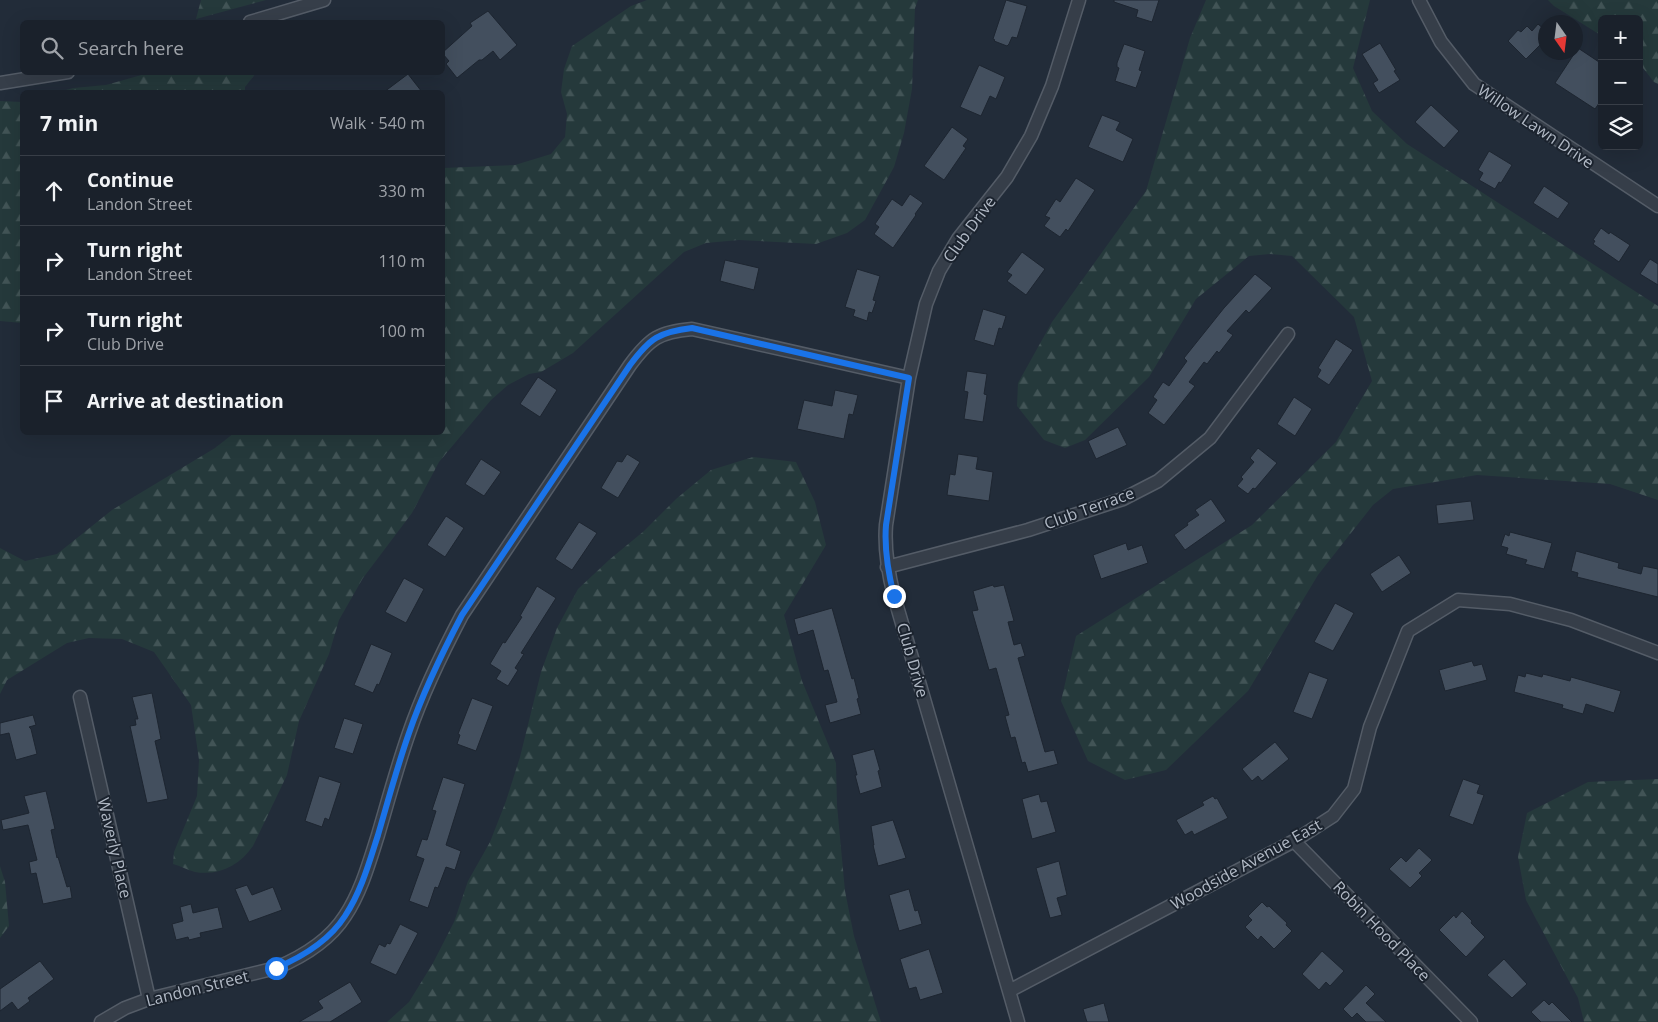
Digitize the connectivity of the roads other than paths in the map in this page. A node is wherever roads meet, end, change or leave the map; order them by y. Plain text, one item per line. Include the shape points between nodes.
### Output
1 (324, 0) edge
2 (1079, 0) edge
3 (1419, 0) edge
4 (257, 20) edge
5 (49, 75) edge
6 (0, 83) edge
7 (1658, 206) edge
8 (1288, 334) dead end
9 (909, 378) junction
10 (887, 567) junction
11 (1658, 653) edge
12 (80, 697) dead end
13 (1294, 841) junction
14 (1009, 990) junction
15 (149, 999) junction
16 (101, 1022) edge
17 (1018, 1022) edge
18 (1471, 1022) edge

1 - 4 street
2 - 9 street, Club Drive via 1052,86 1031,136 1007,176 958,239 939,271 926,304
3 - 7 street, Willow Lawn Drive via 1441,42 1474,84
5 - 6 street
8 - 10 street, Club Terrace via 1210,438 1158,481 1124,499 1028,530
9 - 10 street, Club Drive via 886,525
9 - 15 street, Landon Street via 692,328 662,334 648,343 468,607 442,653 409,733 367,870 344,917 314,948 276,968
10 - 14 street, Club Drive
11 - 13 street, Woodside Avenue East via 1571,620 1510,604 1458,600 1408,630 1370,727 1354,789 1333,816
12 - 15 street, Waverly Place
13 - 14 street, Woodside Avenue East
13 - 18 street, Robin Hood Place
14 - 17 street, Club Drive
15 - 16 street, Landon Street

